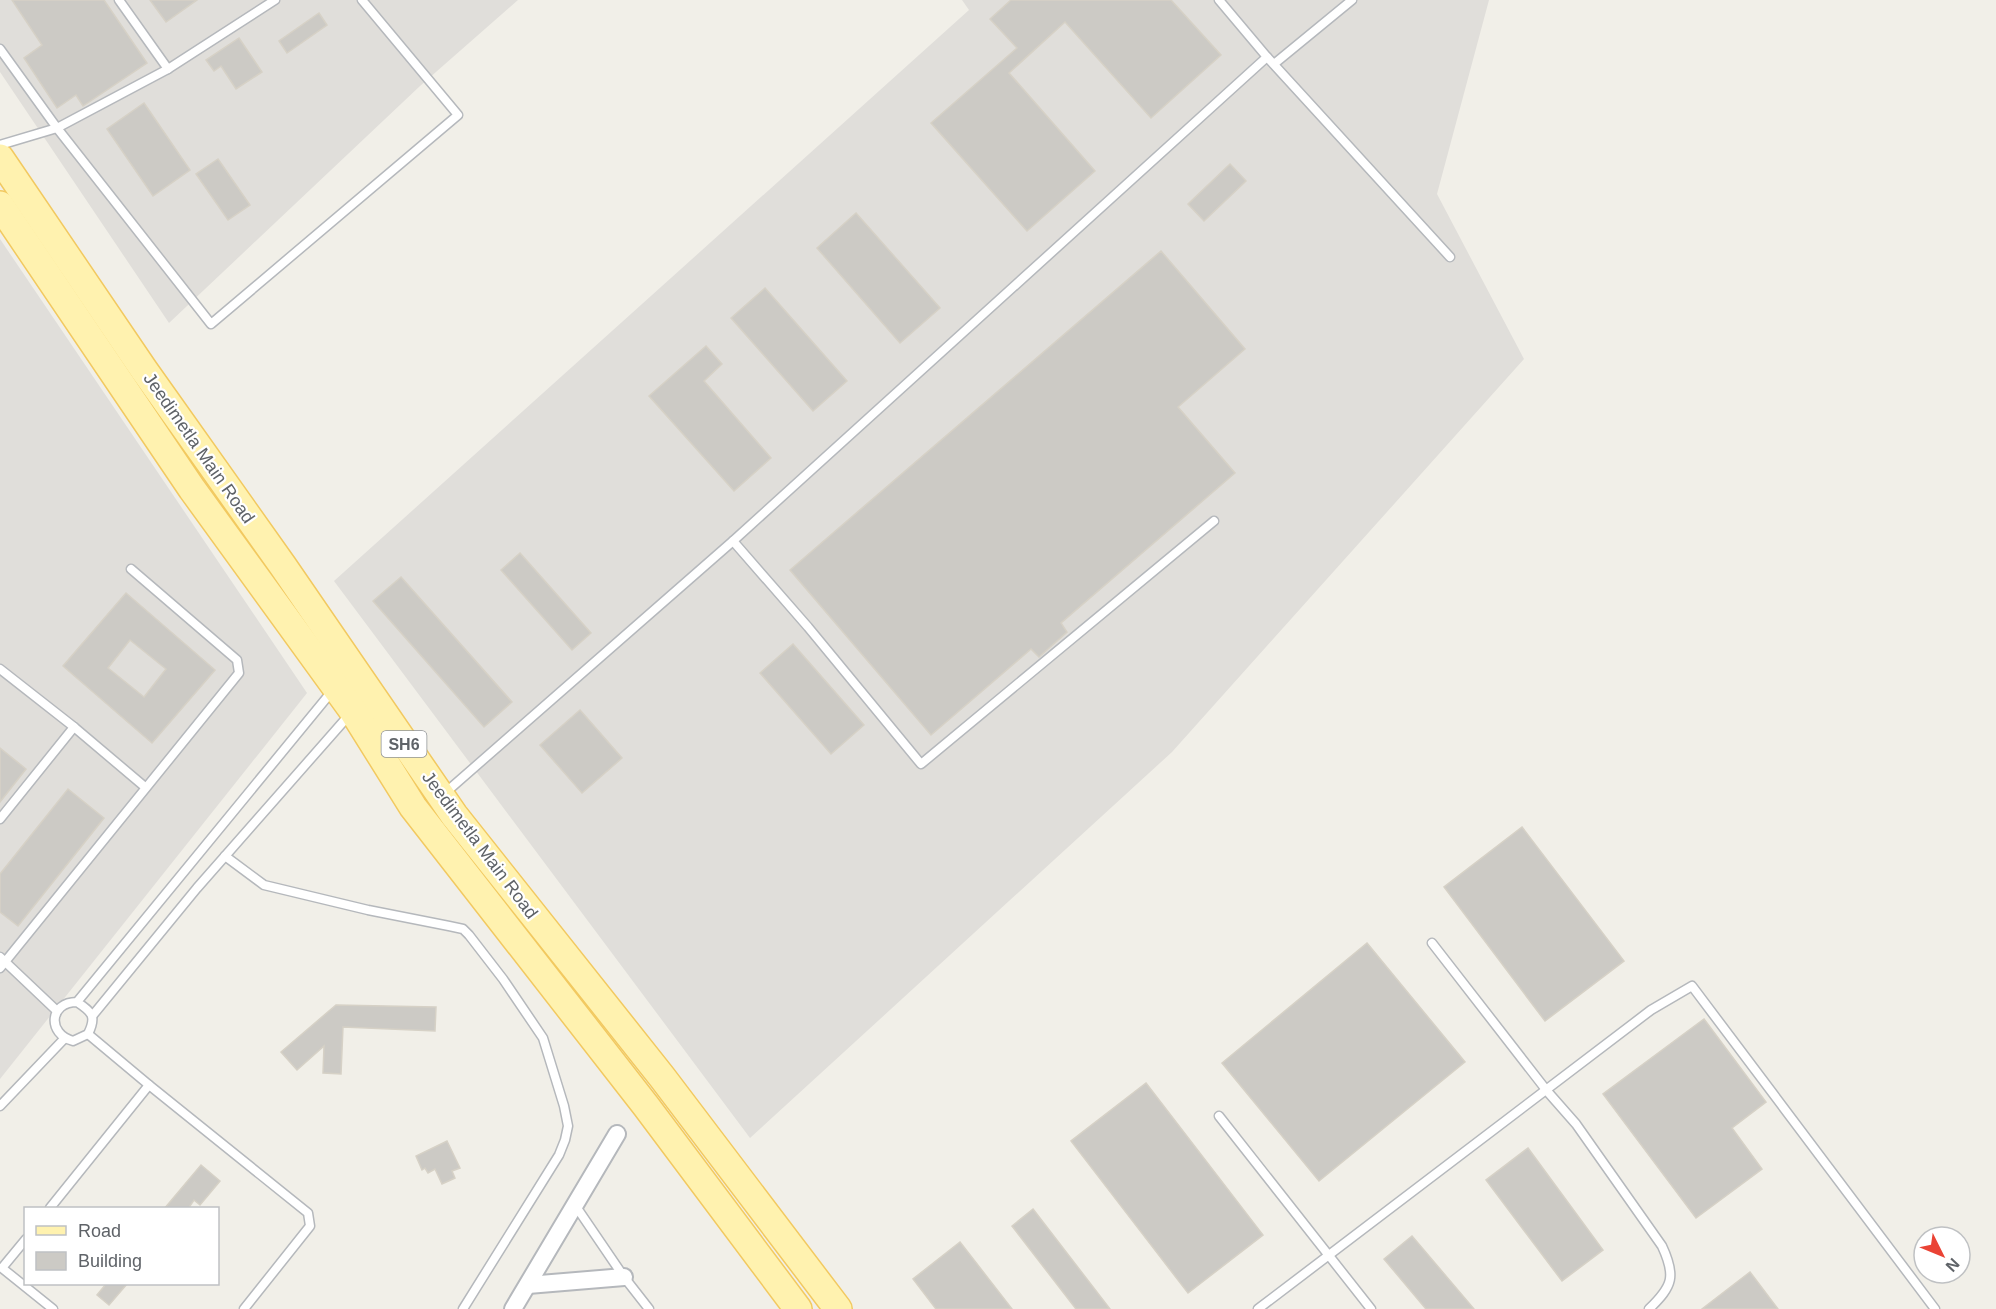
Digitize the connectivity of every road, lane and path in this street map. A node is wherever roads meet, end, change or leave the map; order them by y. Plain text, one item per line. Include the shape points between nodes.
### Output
1 (119, 0) edge
2 (275, 0) edge
3 (362, 0) edge
4 (1219, 0) edge
5 (1352, 0) edge
6 (0, 49) edge
7 (1267, 57) junction
8 (1275, 64) junction
9 (168, 69) junction
10 (57, 128) junction
11 (0, 145) edge
12 (0, 158) edge
13 (0, 205) edge
14 (1450, 257) dead end
15 (133, 354) junction
16 (111, 370) junction
17 (1214, 521) dead end
18 (733, 541) junction
19 (131, 569) dead end
20 (0, 669) edge
21 (336, 686) junction
22 (353, 711) junction
23 (74, 727) junction
24 (145, 787) junction
25 (441, 796) junction
26 (0, 819) edge
27 (225, 856) junction
28 (1432, 943) dead end
29 (2, 962) edge
30 (77, 1002) junction
31 (57, 1011) junction
32 (93, 1015) junction
33 (88, 1034) junction
34 (64, 1039) junction
35 (149, 1085) junction
36 (1547, 1091) junction
37 (0, 1106) edge
38 (1219, 1116) dead end
39 (617, 1134) dead end
40 (575, 1205) junction
41 (52, 1207) edge
42 (24, 1241) edge
43 (1328, 1256) junction
44 (1, 1269) edge
45 (624, 1277) junction
46 (528, 1285) junction
47 (53, 1309) edge
48 (244, 1309) edge
49 (463, 1309) edge
50 (513, 1309) edge
51 (649, 1309) edge
52 (798, 1309) edge
53 (838, 1309) edge
54 (1258, 1309) edge
55 (1371, 1309) edge
56 (1649, 1309) edge
57 (1935, 1309) edge

1 - 9 lane
2 - 9 lane
3 - 10 lane via 458,115 211,324
4 - 7 lane
5 - 8 lane
6 - 10 lane
7 - 8 lane
7 - 18 lane
8 - 14 lane
9 - 10 lane
10 - 11 lane
12 - 15 main road, Jeedimetla Main Road / SH6
13 - 16 main road, Jeedimetla Main Road / SH6
15 - 16 main road
15 - 25 main road, Jeedimetla Main Road / SH6
16 - 21 main road, Jeedimetla Main Road / SH6 via 192,489
17 - 18 lane via 921,764
18 - 25 lane
19 - 24 lane via 237,660 239,673
20 - 23 lane
21 - 22 main road, Jeedimetla Main Road / SH6
21 - 30 lane
22 - 27 lane
22 - 52 main road, Jeedimetla Main Road / SH6 via 413,807
23 - 24 lane
23 - 26 lane
24 - 29 lane
25 - 53 main road, Jeedimetla Main Road / SH6
27 - 32 lane
27 - 49 lane via 264,885 463,929 543,1038 564,1106 568,1126 565,1140
28 - 36 lane
29 - 31 lane
30 - 31 lane
30 - 32 lane
31 - 34 lane via 57,1031
32 - 33 lane
33 - 34 lane via 73,1041
33 - 35 lane
34 - 37 lane
35 - 41 lane
35 - 48 lane via 308,1213 310,1226
36 - 43 lane
36 - 56 lane via 1576,1124 1670,1263 1671,1278 1666,1292
36 - 57 lane via 1651,1010 1692,986
38 - 43 lane
39 - 40 street
40 - 45 lane
40 - 46 street
42 - 44 lane
43 - 54 lane
43 - 55 lane
44 - 47 lane
45 - 46 street
45 - 51 lane
46 - 50 street

